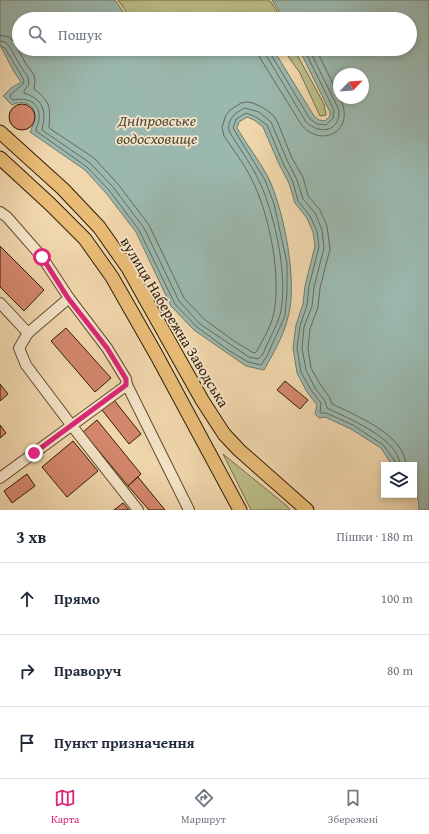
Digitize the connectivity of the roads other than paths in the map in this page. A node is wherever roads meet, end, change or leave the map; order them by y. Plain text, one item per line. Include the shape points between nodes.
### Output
1 (0, 132) edge
2 (0, 158) edge
3 (0, 212) edge
4 (68, 298) junction
5 (0, 303) edge
6 (28, 333) junction
7 (126, 385) junction
8 (72, 426) junction
9 (0, 478) edge
10 (138, 510) edge
11 (189, 510) edge
12 (240, 510) edge
13 (307, 510) edge

1 - 13 main road, вулиця Набережна Заводська via 63,189 99,227 128,268 202,400 224,434
2 - 12 main road, вулиця Набережна Заводська via 85,239 112,277
3 - 4 lane via 7,216 42,257
4 - 6 lane
4 - 7 lane via 107,348 126,379
5 - 6 lane
6 - 8 lane via 19,348 26,365
7 - 8 lane
7 - 11 lane
8 - 9 lane
8 - 10 lane

